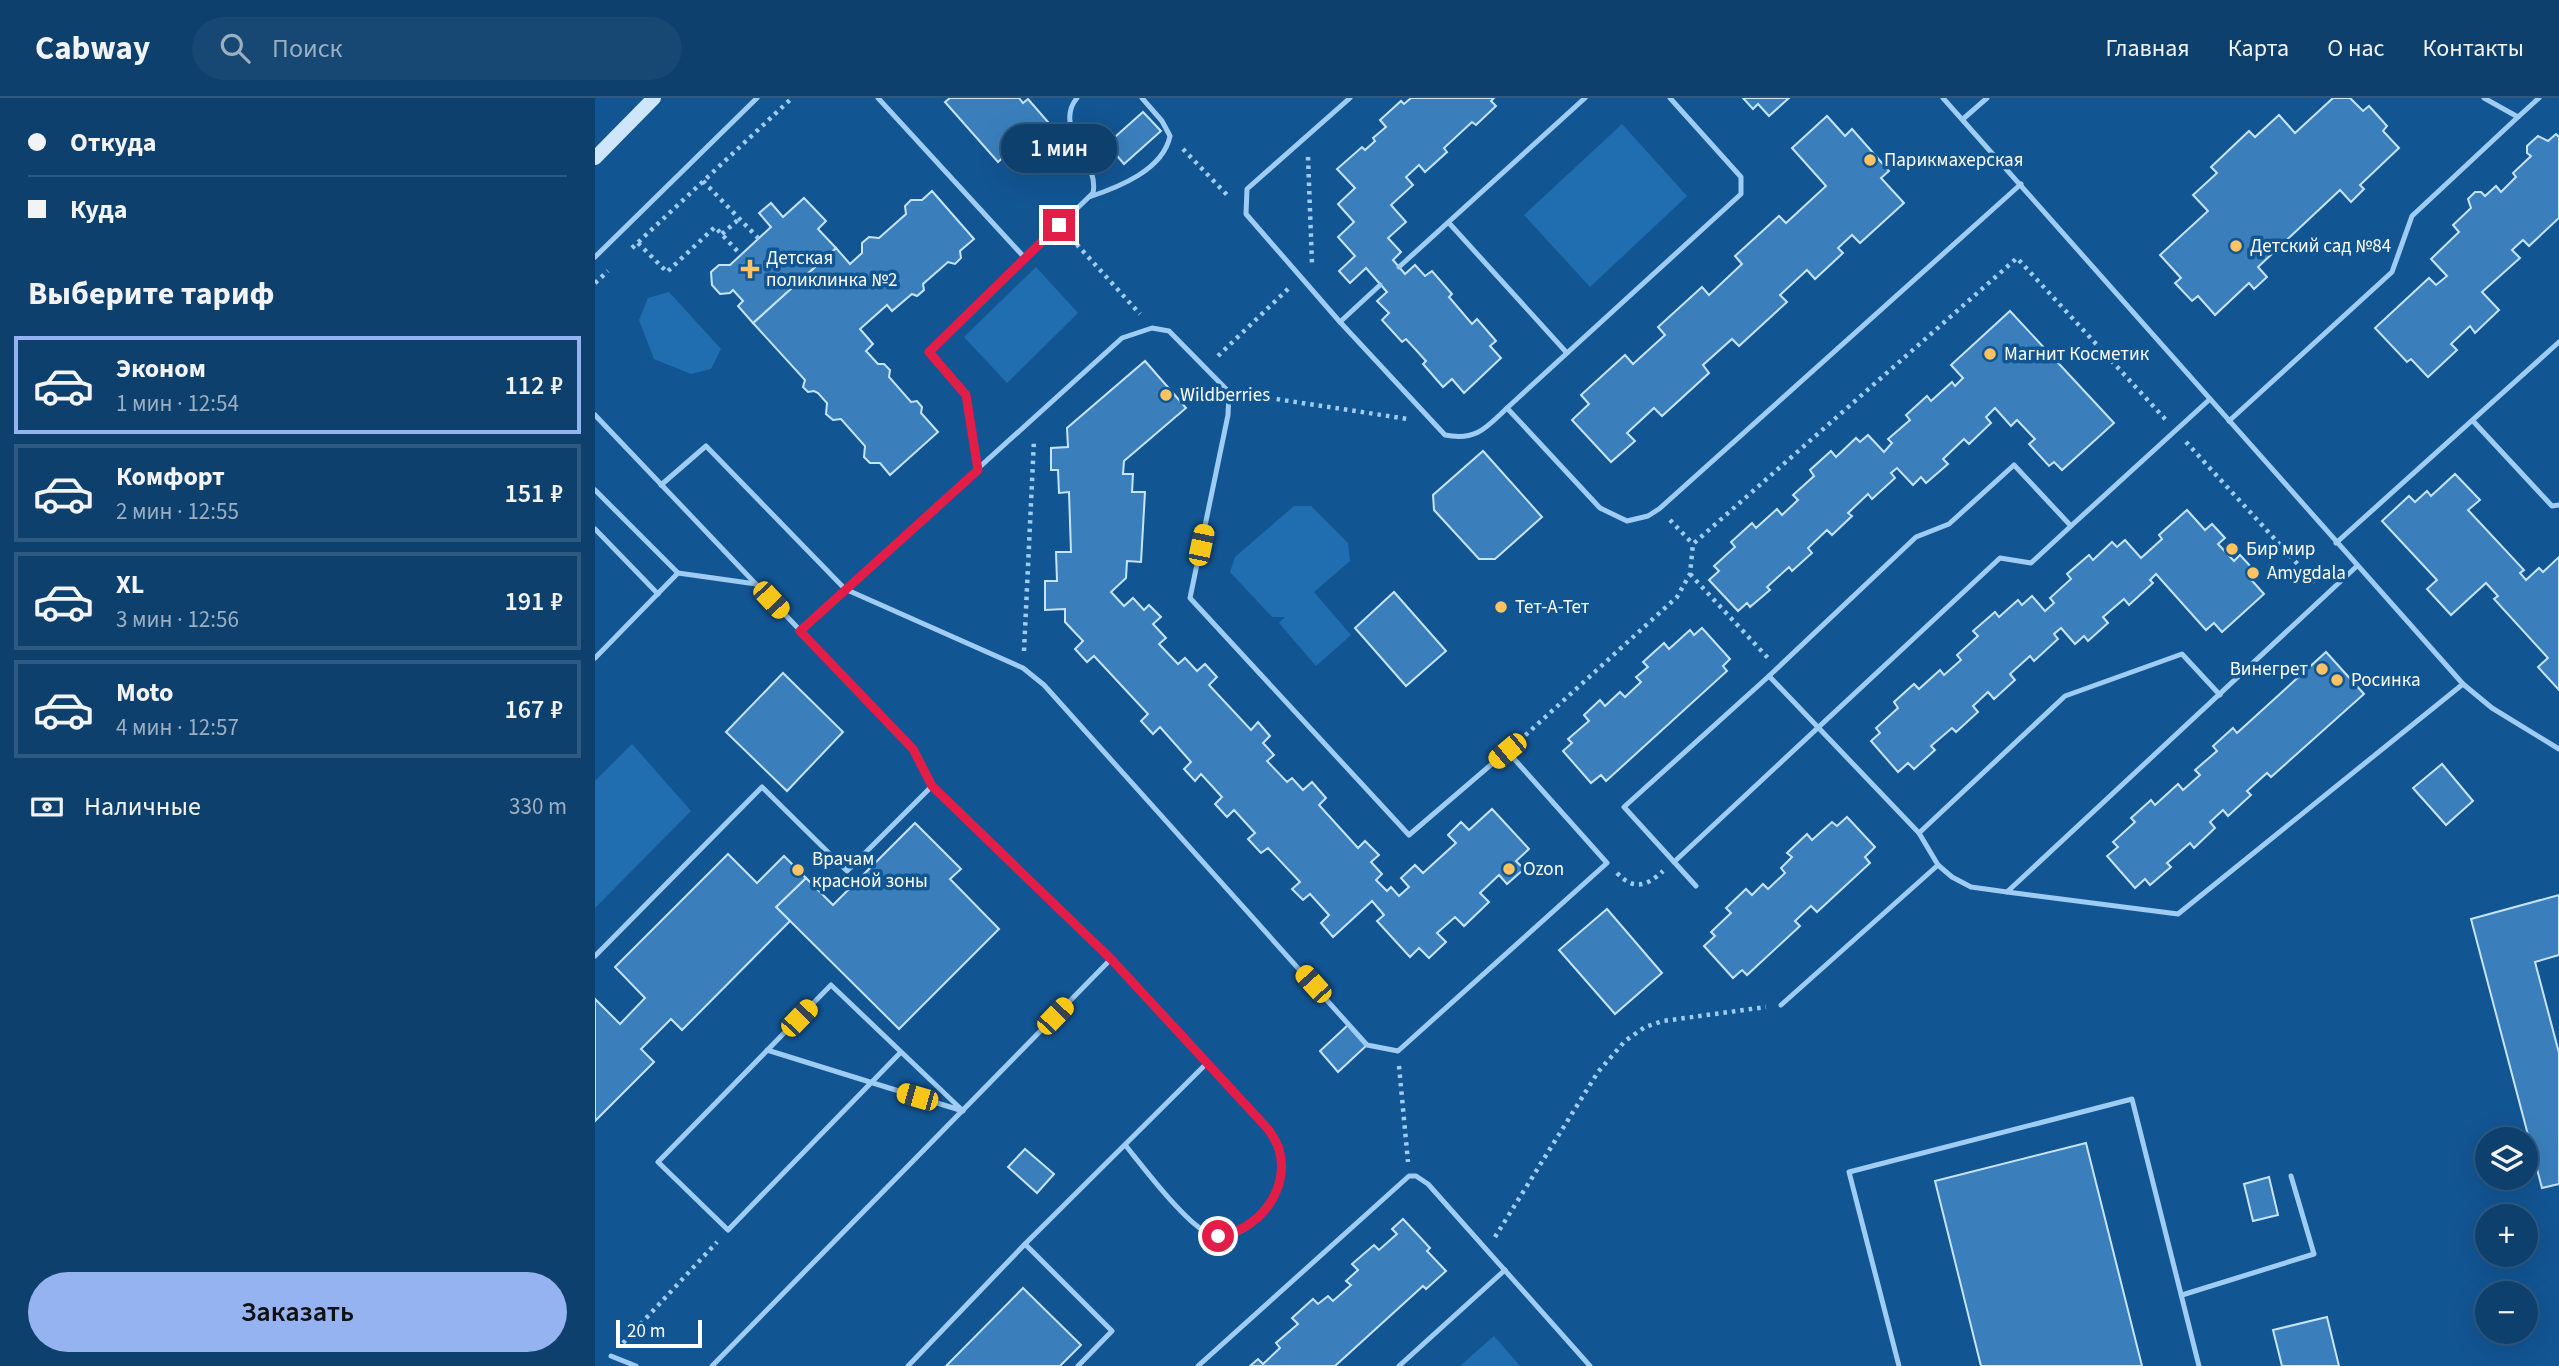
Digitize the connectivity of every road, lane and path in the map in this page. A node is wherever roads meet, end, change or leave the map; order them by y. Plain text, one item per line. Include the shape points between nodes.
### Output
1 (654, 98) edge
2 (757, 98) edge
3 (792, 98) edge
4 (879, 98) edge
5 (1076, 98) edge
6 (1142, 98) edge
7 (1350, 98) edge
8 (1585, 98) edge
9 (1669, 98) edge
10 (1943, 98) edge
11 (1987, 98) edge
12 (2484, 98) edge
13 (2539, 98) edge
14 (2518, 117) junction
15 (1963, 119) junction
16 (1170, 136) junction
17 (1307, 136) junction
18 (595, 158) edge
19 (703, 181) junction
20 (2021, 184) junction
21 (1089, 197) junction
22 (1246, 214) junction
23 (739, 219) junction
24 (1449, 223) junction
25 (1059, 225) junction
26 (722, 234) junction
27 (759, 239) dead end
28 (638, 243) junction
29 (629, 251) dead end
30 (741, 255) dead end
31 (595, 257) edge
32 (1024, 257) junction
33 (2017, 258) dead end
34 (612, 267) dead end
35 (1399, 267) dead end
36 (1300, 277) junction
37 (595, 284) edge
38 (1380, 285) dead end
39 (1313, 291) junction
40 (1340, 322) junction
41 (1152, 328) junction
42 (2559, 342) edge
43 (1567, 353) junction
44 (1206, 368) junction
45 (1229, 392) junction
46 (2210, 399) junction
47 (1507, 408) junction
48 (595, 415) edge
49 (1035, 418) junction
50 (2229, 421) junction
51 (2473, 421) junction
52 (1434, 423) junction
53 (978, 470) junction
54 (661, 485) junction
55 (595, 490) edge
56 (2559, 505) edge
57 (1659, 509) junction
58 (2071, 526) junction
59 (595, 529) edge
60 (2336, 543) junction
61 (1693, 544) junction
62 (2357, 566) junction
63 (678, 573) junction
64 (1690, 574) junction
65 (756, 584) junction
66 (845, 589) junction
67 (658, 594) junction
68 (800, 631) junction
69 (595, 658) edge
70 (1023, 668) junction
71 (1778, 669) junction
72 (1769, 677) junction
73 (2463, 684) junction
74 (2220, 695) junction
75 (1817, 727) junction
76 (2559, 749) edge
77 (1507, 751) junction
78 (932, 786) junction
79 (1919, 833) junction
80 (1674, 862) junction
81 (1607, 863) junction
82 (1938, 864) junction
83 (1696, 886) dead end
84 (2007, 892) junction
85 (595, 956) edge
86 (1111, 959) junction
87 (1781, 1005) joint
88 (767, 1051) junction
89 (1398, 1051) junction
90 (900, 1053) junction
91 (1207, 1063) junction
92 (870, 1083) junction
93 (963, 1111) junction
94 (1126, 1146) junction
95 (2291, 1176) dead end
96 (1409, 1177) junction
97 (728, 1230) junction
98 (1025, 1244) junction
99 (1487, 1249) junction
100 (1505, 1270) junction
101 (2182, 1294) junction
102 (611, 1356) joint
103 (636, 1366) edge
104 (712, 1366) edge
105 (908, 1366) edge
106 (1078, 1366) edge
107 (1199, 1366) edge
108 (1399, 1366) edge
109 (1590, 1366) edge
110 (1899, 1366) edge
111 (2199, 1366) edge

1 - 18 main road
2 - 31 lane
3 - 19 path
4 - 32 lane
5 - 21 lane via 1070,105 1069,123 1094,177
6 - 16 lane
7 - 17 lane
8 - 24 lane
9 - 43 lane via 1741,177 1741,194
10 - 15 lane
11 - 15 lane
12 - 14 lane
13 - 14 lane
14 - 50 lane via 2411,216 2392,272
15 - 20 lane
16 - 21 lane via 1167,150 1155,163 1122,184
16 - 22 path
17 - 22 lane via 1248,189
17 - 39 path
19 - 23 path
19 - 28 path
20 - 46 lane
20 - 57 lane
21 - 25 lane
22 - 36 lane
23 - 26 path
23 - 27 path
24 - 35 lane
24 - 43 lane
25 - 32 lane
25 - 41 path
26 - 28 path via 715,227 667,272
26 - 30 path
28 - 29 path
32 - 53 lane via 929,352 966,395
33 - 61 path
34 - 37 path
36 - 39 lane
36 - 44 path
38 - 40 lane
39 - 40 lane
40 - 52 lane
41 - 44 lane via 1169,331
41 - 49 lane via 1122,338
42 - 51 lane
43 - 47 lane
44 - 45 lane
45 - 52 path
45 - 77 lane via 1190,598 1409,835
46 - 50 lane
46 - 58 lane
47 - 52 lane via 1480,433 1457,438 1445,435
47 - 57 lane via 1600,508 1626,521
48 - 54 lane
49 - 53 lane
49 - 70 path
50 - 60 lane
51 - 56 lane via 2552,506
51 - 60 lane
53 - 66 lane
54 - 65 lane
54 - 66 lane via 706,446
55 - 63 lane
57 - 61 path
58 - 71 lane via 2014,465 1949,524 1916,537
58 - 75 lane via 2031,563 2000,558
59 - 67 lane
60 - 62 lane
61 - 64 path
62 - 73 lane
62 - 74 lane
63 - 65 lane
63 - 67 lane
64 - 71 path
64 - 77 path via 1659,616
65 - 68 lane
66 - 68 lane
66 - 70 lane
67 - 69 lane
68 - 78 lane via 913,749
70 - 89 lane via 1054,695 1367,1045
71 - 72 lane
72 - 75 lane
72 - 80 lane via 1625,807
73 - 76 lane via 2492,708
73 - 84 lane via 2178,914
74 - 79 lane via 2182,654 2065,696
74 - 84 lane
75 - 79 lane
75 - 80 lane
77 - 81 lane
78 - 85 lane via 847,870 762,786
78 - 86 lane
79 - 82 lane
80 - 81 path via 1642,886 1623,880
80 - 83 lane
81 - 89 lane
82 - 84 lane via 1971,887
82 - 87 lane
86 - 91 lane
86 - 93 lane
87 - 99 path via 1663,1021 1625,1041 1598,1072
88 - 90 lane via 831,985
88 - 92 lane
88 - 97 lane via 659,1162
89 - 96 path
90 - 92 lane
90 - 93 lane
91 - 94 lane
91 - 94 lane via 1268,1129 1279,1148 1279,1182 1265,1211 1233,1234 1218,1236 1205,1231
92 - 93 lane
92 - 97 lane
93 - 104 lane
94 - 98 lane
95 - 101 lane via 2314,1254
96 - 99 lane via 1428,1184
96 - 107 lane
97 - 102 path
98 - 105 lane
98 - 106 lane via 1112,1331
99 - 100 lane
100 - 108 lane
100 - 109 lane
101 - 110 lane via 2132,1099 1849,1172
101 - 111 lane
102 - 103 lane

